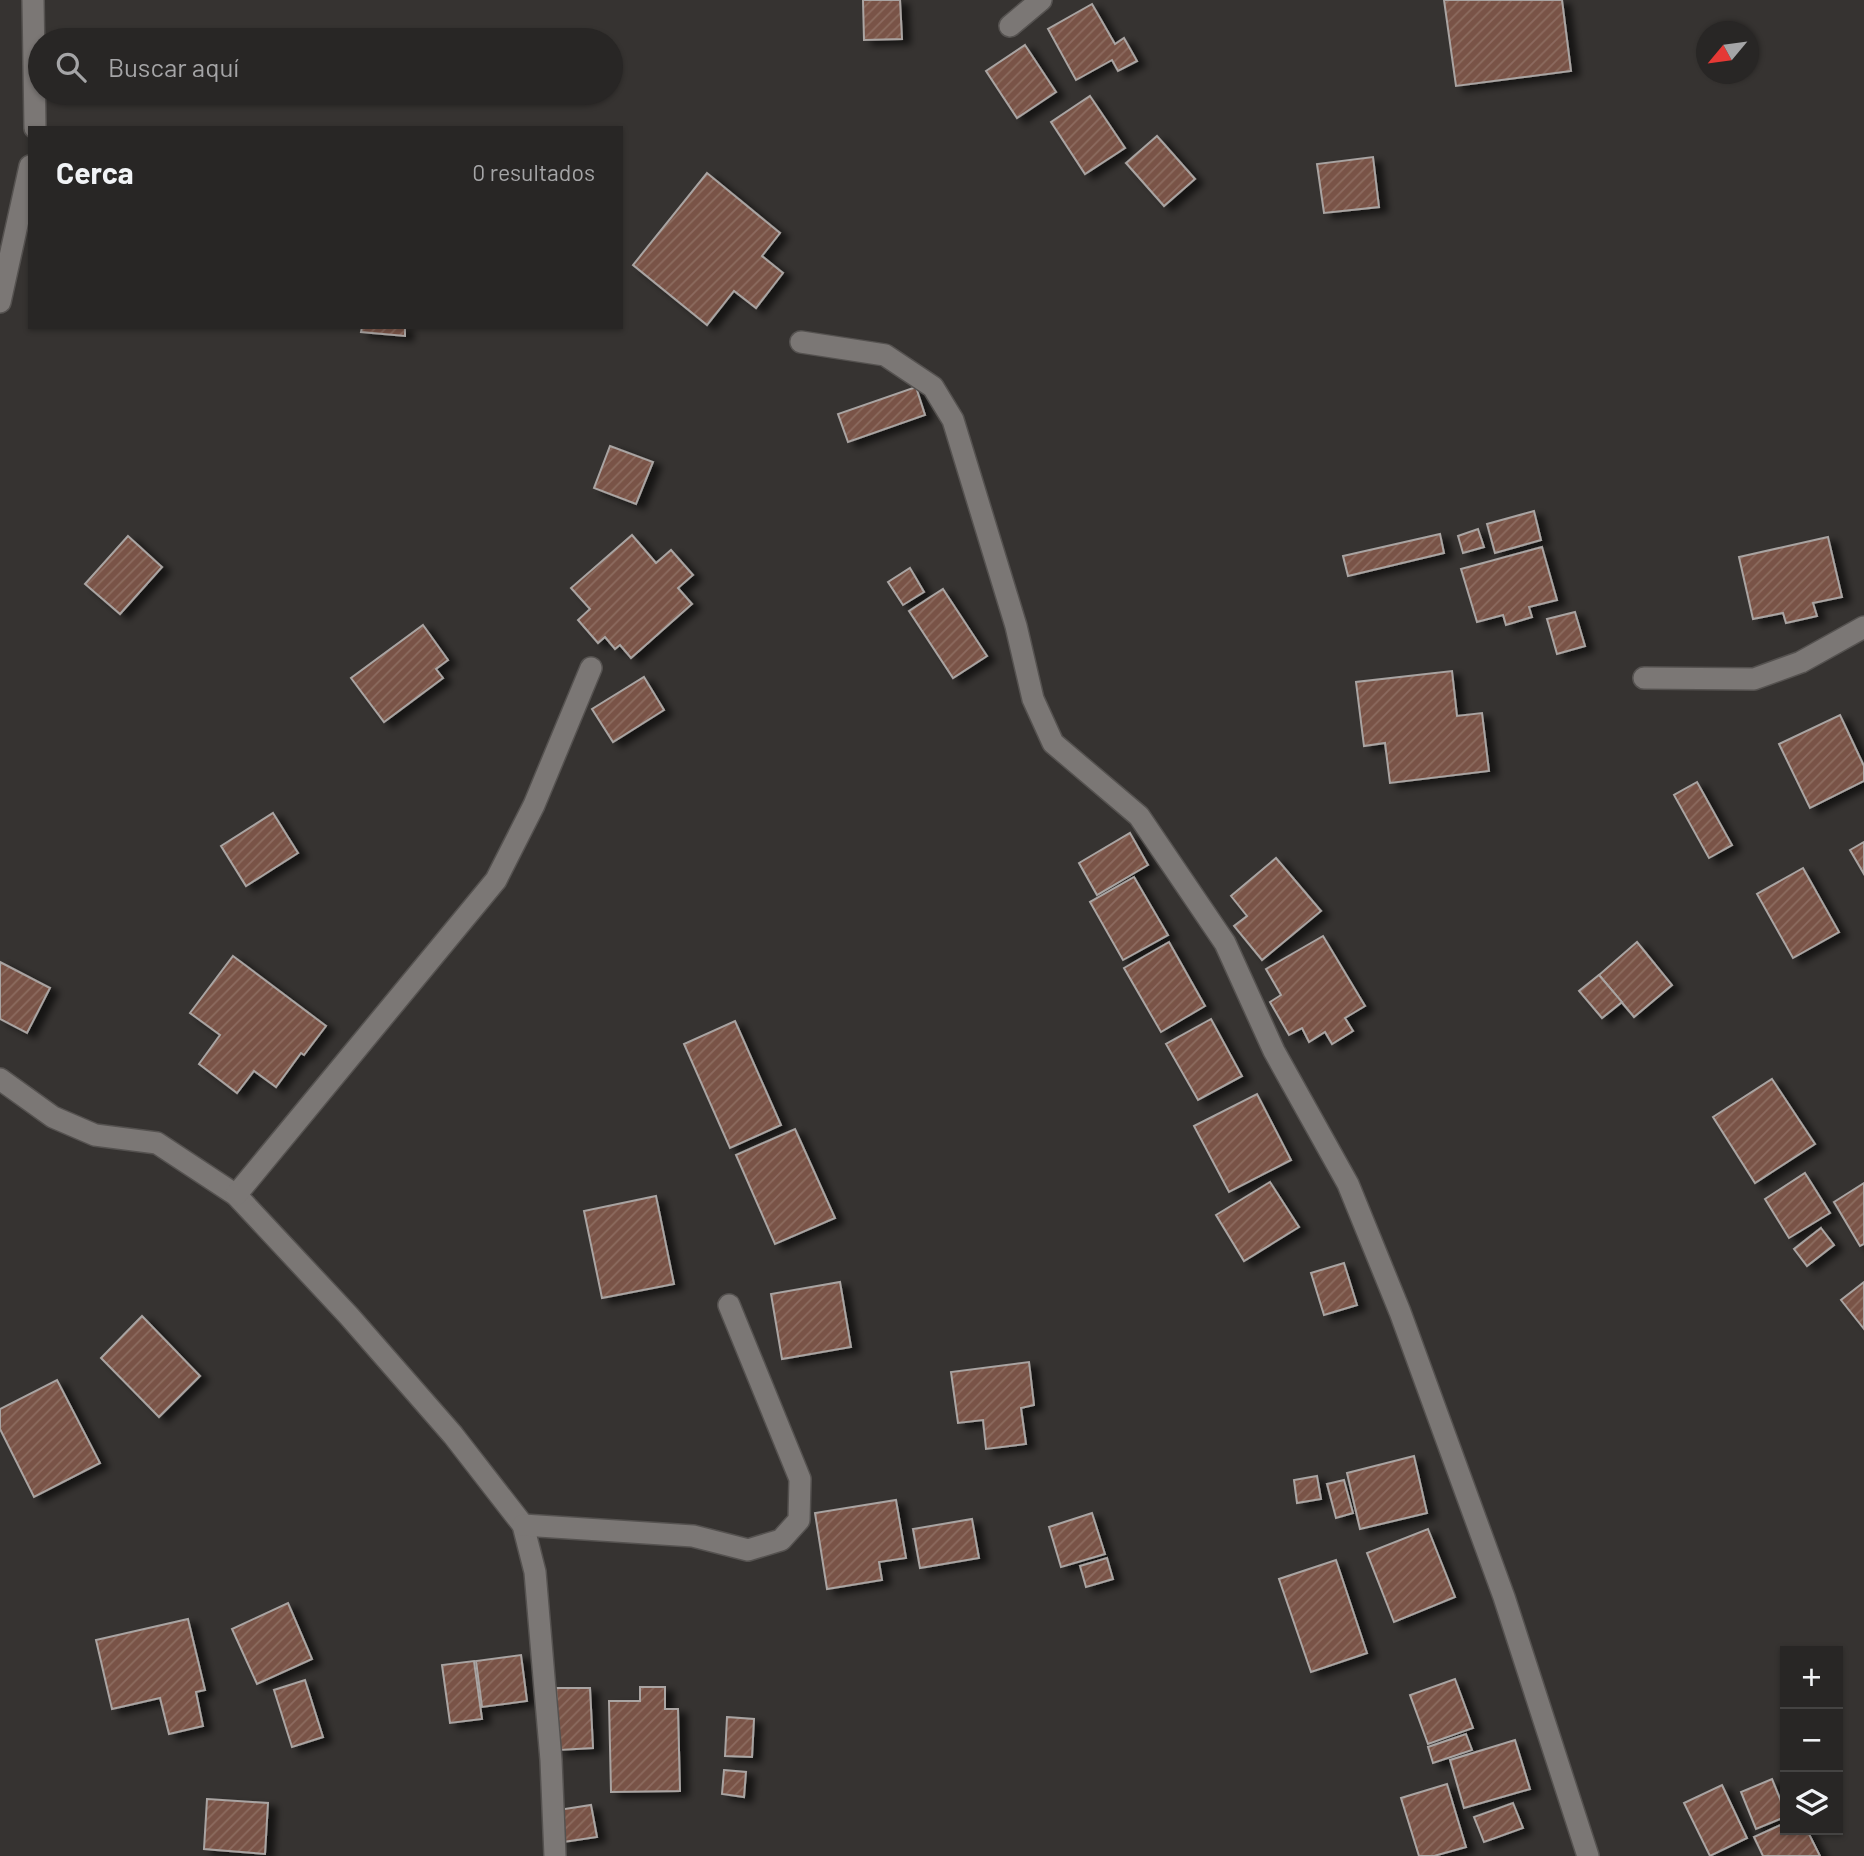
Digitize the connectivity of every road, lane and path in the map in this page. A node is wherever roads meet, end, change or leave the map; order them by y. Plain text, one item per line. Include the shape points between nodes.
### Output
1 (33, 0) edge
2 (1041, 0) edge
3 (1010, 26) dead end
4 (33, 28) edge
5 (35, 105) edge
6 (35, 126) edge
7 (28, 175) edge
8 (0, 302) edge
9 (801, 342) dead end
10 (1864, 627) edge
11 (591, 668) dead end
12 (1644, 678) dead end
13 (0, 1079) edge
14 (236, 1195) junction
15 (729, 1304) dead end
16 (523, 1524) junction
17 (555, 1856) edge
18 (1588, 1856) edge

1 - 4 street
2 - 3 street
5 - 6 street
7 - 8 street
9 - 18 street via 885,355 933,387 953,420 1016,626 1033,699 1053,743 1139,816 1226,943 1275,1051 1348,1184 1400,1312 1504,1597
10 - 12 street via 1801,662 1754,679
11 - 14 street via 534,804 496,880
13 - 14 street via 52,1117 95,1135 158,1143
14 - 16 street via 436,1415
15 - 16 street via 800,1479 799,1520 781,1540 748,1550 693,1536
16 - 17 street via 536,1585

